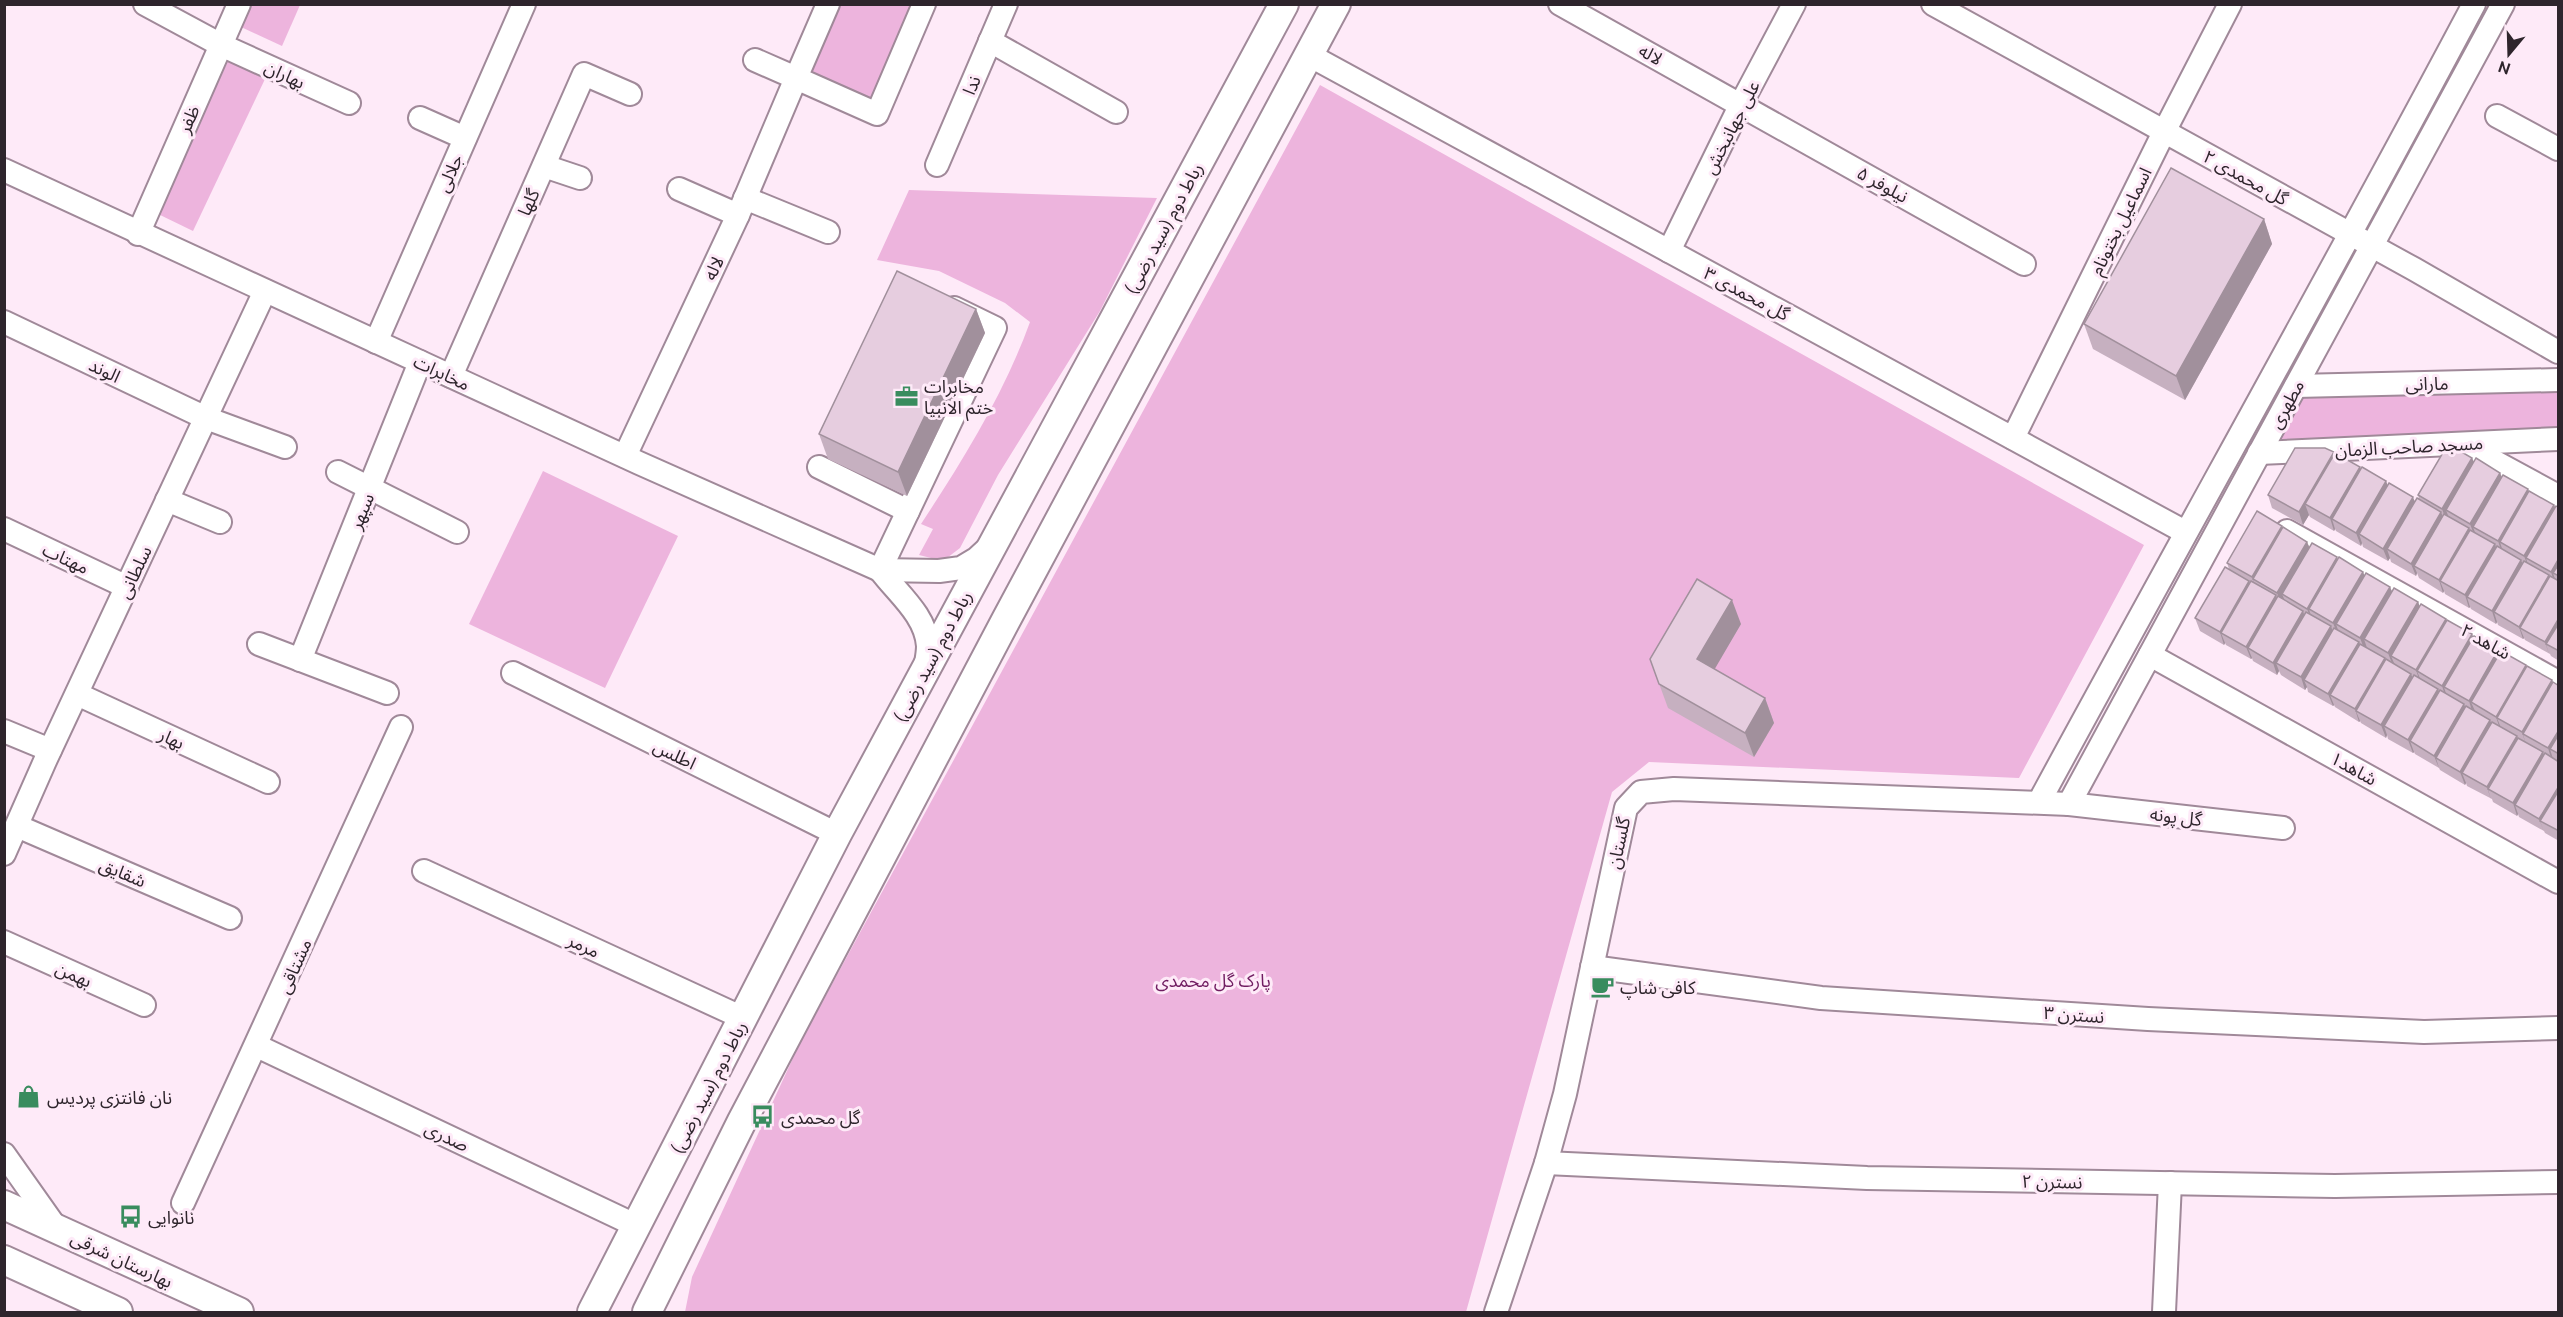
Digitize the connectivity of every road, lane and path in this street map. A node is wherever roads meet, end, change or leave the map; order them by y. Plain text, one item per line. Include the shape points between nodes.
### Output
1 (145, 4) edge
2 (239, 4) edge
3 (828, 4) edge
4 (924, 4) edge
5 (1006, 4) edge
6 (1284, 4) edge
7 (1336, 4) edge
8 (1560, 4) edge
9 (1794, 4) edge
10 (1933, 4) edge
11 (2230, 4) edge
12 (2474, 4) edge
13 (2503, 4) edge
14 (522, 5) edge
15 (990, 41) junction
16 (221, 45) junction
17 (1309, 55) junction
18 (755, 60) dead end
19 (796, 78) junction
20 (630, 94) dead end
21 (349, 103) dead end
22 (1742, 104) junction
23 (1116, 112) dead end
24 (2497, 116) dead end
25 (420, 118) dead end
26 (2164, 132) junction
27 (465, 138) junction
28 (2559, 149) edge
29 (937, 165) dead end
30 (544, 166) junction
31 (4, 170) edge
32 (580, 178) dead end
33 (680, 189) dead end
34 (741, 207) junction
35 (828, 232) dead end
36 (138, 234) junction
37 (2352, 235) junction
38 (2372, 246) junction
39 (1669, 251) junction
40 (2024, 264) dead end
41 (265, 291) junction
42 (934, 299) edge
43 (4, 322) edge
44 (376, 342) junction
45 (2559, 352) edge
46 (420, 362) junction
47 (451, 376) junction
48 (2559, 380) edge
49 (2296, 386) junction
50 (206, 418) junction
51 (2013, 438) junction
52 (2559, 439) edge
53 (2461, 443) junction
54 (285, 447) dead end
55 (2259, 453) junction
56 (625, 456) junction
57 (819, 467) dead end
58 (338, 472) dead end
59 (369, 490) junction
60 (2559, 496) edge
61 (167, 500) junction
62 (908, 511) junction
63 (220, 522) dead end
64 (4, 529) edge
65 (2287, 531) edge
66 (457, 532) dead end
67 (2185, 532) junction
68 (994, 541) junction
69 (880, 570) junction
70 (127, 587) junction
71 (259, 644) dead end
72 (2150, 655) junction
73 (300, 660) junction
74 (925, 670) junction
75 (513, 673) dead end
76 (2559, 681) edge
77 (387, 693) dead end
78 (77, 694) junction
79 (401, 727) dead end
80 (4, 730) edge
81 (50, 750) junction
82 (268, 782) dead end
83 (2038, 802) junction
84 (2069, 804) junction
85 (16, 826) junction
86 (2283, 828) dead end
87 (837, 834) junction
88 (4, 854) edge
89 (424, 871) dead end
90 (2559, 882) edge
91 (230, 918) dead end
92 (4, 942) edge
93 (1592, 967) junction
94 (144, 1005) dead end
95 (743, 1018) junction
96 (2559, 1028) edge
97 (257, 1046) junction
98 (4, 1154) edge
99 (1546, 1163) junction
100 (668, 1167) junction
101 (2559, 1182) edge
102 (2170, 1183) junction
103 (708, 1186) junction
104 (183, 1203) dead end
105 (4, 1205) edge
106 (638, 1226) junction
107 (57, 1229) junction
108 (4, 1260) edge
109 (118, 1312) edge
110 (239, 1312) edge
111 (592, 1312) edge
112 (646, 1312) edge
113 (1496, 1312) edge
114 (2164, 1312) edge

1 - 16 street
2 - 16 street, ظفر
3 - 19 street, لاله
4 - 19 street via 877,114
5 - 15 street, ندا
6 - 68 main road, رباط دوم (سید رضی)
7 - 17 main road
8 - 22 street, لاله
9 - 22 street, علی جهانبخش
10 - 26 street, گل محمدی ۲
11 - 26 street, اسماعیل بختونام
12 - 37 street, مطهری
13 - 38 street, مطهری
14 - 27 street, جلالی
15 - 23 street
15 - 29 street, ندا
16 - 21 street, بهاران
16 - 36 street, ظفر
17 - 39 street, گل محمدی ۳
17 - 103 main road
18 - 19 street
19 - 34 street, لاله
20 - 30 street, گلها via 584,74
22 - 39 street, علی جهانبخش
22 - 40 street, نیلوفر ۵
24 - 28 street
25 - 27 street
26 - 37 street, گل محمدی ۲
26 - 51 street, اسماعیل بختونام
27 - 44 street, جلالی
30 - 32 street
30 - 47 street, گلها
31 - 36 street, مخابرات
33 - 34 street
34 - 35 street
34 - 56 street, لاله
36 - 41 street, مخابرات
37 - 38 street, گل محمدی ۲
37 - 67 street, مطهری
38 - 45 street, گل محمدی ۲
38 - 49 street, مطهری
39 - 51 street, گل محمدی ۳
41 - 44 street, مخابرات
41 - 50 street, سلطانی
42 - 62 street via 995,328
43 - 50 street, الوند
44 - 46 street, مخابرات
46 - 47 street, مخابرات
46 - 59 street, سپهر
47 - 56 street, مخابرات
48 - 49 street, مارانی
49 - 55 street, مطهری
50 - 54 street, الوند
50 - 61 street, سلطانی
51 - 67 street, گل محمدی ۳
52 - 53 street, مسجد صاحب الزمان
53 - 55 street, مسجد صاحب الزمان
53 - 60 street
55 - 72 street, مطهری
56 - 69 street, مخابرات
57 - 62 street
58 - 59 street
59 - 66 street
59 - 73 street, سپهر
61 - 63 street
61 - 70 street, سلطانی
62 - 69 street
64 - 70 street, مهتاب
65 - 76 street, شاهد ۲
67 - 83 street, مطهری
68 - 69 street via 961,568 939,572
68 - 74 main road, رباط دوم (سید رضی)
69 - 74 street via 923,626 928,646
70 - 78 street, سلطانی
71 - 73 street
72 - 84 street, مطهری
72 - 90 street, شاهد۱
73 - 77 street
74 - 87 main road, رباط دوم (سید رضی)
75 - 87 street, اطلس
78 - 81 street, سلطانی
78 - 82 street, بهار
79 - 97 street, مشتاقی
80 - 81 street
81 - 85 street, سلطانی
83 - 84 street, گلستان
83 - 93 street, گلستان via 1674,789 1641,792 1626,808
84 - 86 street, گل پونه
85 - 88 street, سلطانی
85 - 91 street, شقایق
87 - 95 main road, رباط دوم (سید رضی)
89 - 95 street, مرمر
92 - 94 street, بهمن
93 - 96 street, نسترن ۳ via 1821,998 2148,1019 2424,1032
93 - 99 street, گلستان
95 - 100 main road, رباط دوم (سید رضی)
97 - 104 street, مشتاقی
97 - 106 street, صدری
98 - 107 street
99 - 102 street, نسترن ۲ via 1868,1178
99 - 113 street, گلستان
100 - 103 main road via 679,1181 693,1188
100 - 106 main road, رباط دوم (سید رضی)
101 - 102 street, نسترن ۲ via 2335,1186
102 - 114 street
103 - 112 main road
105 - 107 main road, بهارستان شرقی
106 - 111 main road, رباط دوم (سید رضی)
107 - 110 main road, بهارستان شرقی
108 - 109 main road

